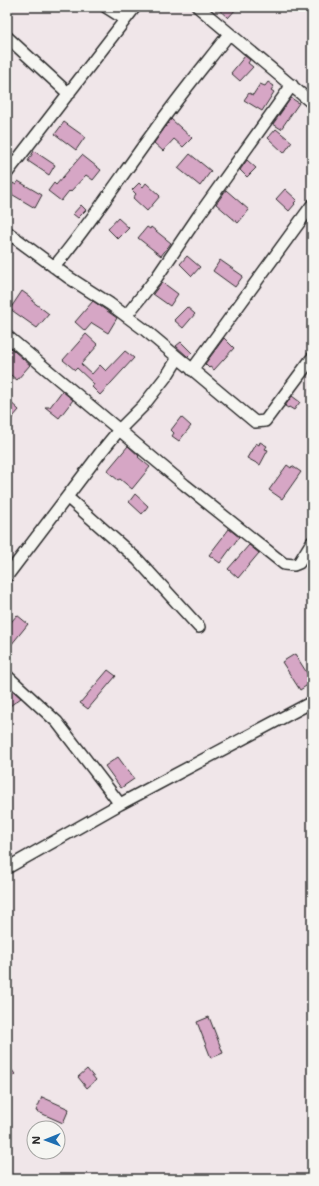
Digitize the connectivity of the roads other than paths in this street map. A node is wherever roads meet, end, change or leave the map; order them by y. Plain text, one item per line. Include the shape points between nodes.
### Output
1 (106, 7) edge
2 (135, 7) edge
3 (198, 7) edge
4 (125, 20) junction
5 (229, 34) junction
6 (7, 36) edge
7 (292, 85) junction
8 (69, 94) junction
9 (312, 103) edge
10 (7, 173) edge
11 (312, 205) edge
12 (7, 232) edge
13 (54, 267) junction
14 (126, 316) junction
15 (7, 336) edge
16 (178, 358) junction
17 (312, 358) edge
18 (192, 370) junction
19 (119, 430) junction
20 (67, 497) junction
21 (312, 542) edge
22 (7, 576) edge
23 (199, 626) dead end
24 (7, 676) edge
25 (312, 702) edge
26 (120, 804) junction
27 (7, 868) edge

1 - 4 street
2 - 4 street
3 - 5 street
4 - 8 street
5 - 7 street
5 - 13 street
6 - 8 street
7 - 9 street
7 - 14 street via 212,195 157,277
8 - 10 street
11 - 18 street
12 - 13 street
13 - 14 street
14 - 16 street
15 - 19 street
16 - 18 street
16 - 19 street via 143,406
17 - 18 street via 265,421 258,423 252,421
19 - 20 street
19 - 21 street via 284,564 299,563
20 - 22 street
20 - 23 street via 138,560
24 - 26 street via 57,722
25 - 26 street
26 - 27 street

